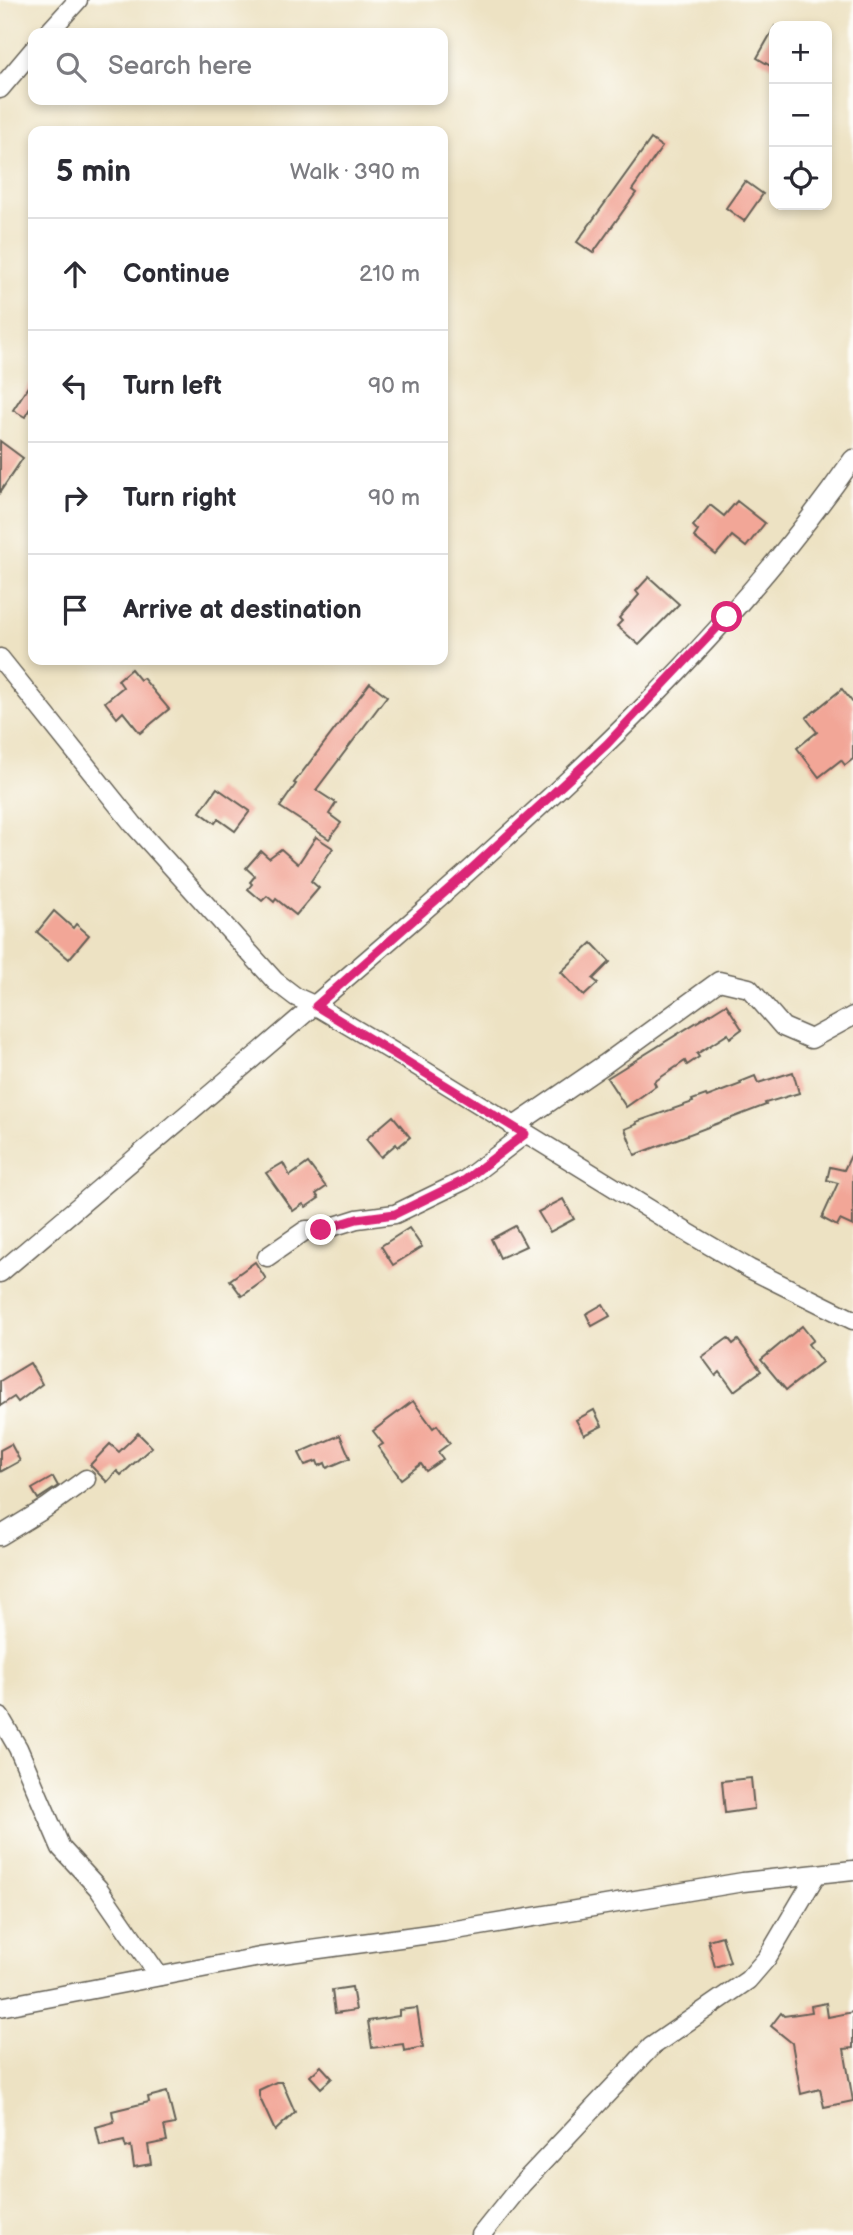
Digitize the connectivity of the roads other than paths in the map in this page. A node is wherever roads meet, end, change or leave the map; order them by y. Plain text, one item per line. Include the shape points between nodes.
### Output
1 (78, 0) edge
2 (53, 28) edge
3 (28, 56) edge
4 (0, 89) edge
5 (853, 459) edge
6 (0, 658) edge
7 (316, 1006) junction
8 (853, 1016) edge
9 (519, 1131) junction
10 (267, 1257) dead end
11 (0, 1273) edge
12 (853, 1320) edge
13 (86, 1479) dead end
14 (0, 1536) edge
15 (0, 1717) edge
16 (853, 1870) edge
17 (816, 1875) junction
18 (159, 1976) junction
19 (0, 2007) edge
20 (481, 2235) edge

1 - 2 street
3 - 4 street
5 - 7 street via 818,509 727,617 607,744
6 - 7 street via 133,824 266,971 296,997
7 - 9 street
7 - 11 street
8 - 9 street via 811,1039 783,1027 749,988 719,981
9 - 10 street via 465,1180 395,1214 306,1230
9 - 12 street via 750,1269
13 - 14 street
15 - 18 street via 61,1849 97,1888
16 - 17 street
17 - 18 street via 743,1882
17 - 20 street via 767,1958 748,1980 651,2047 522,2184
18 - 19 street

